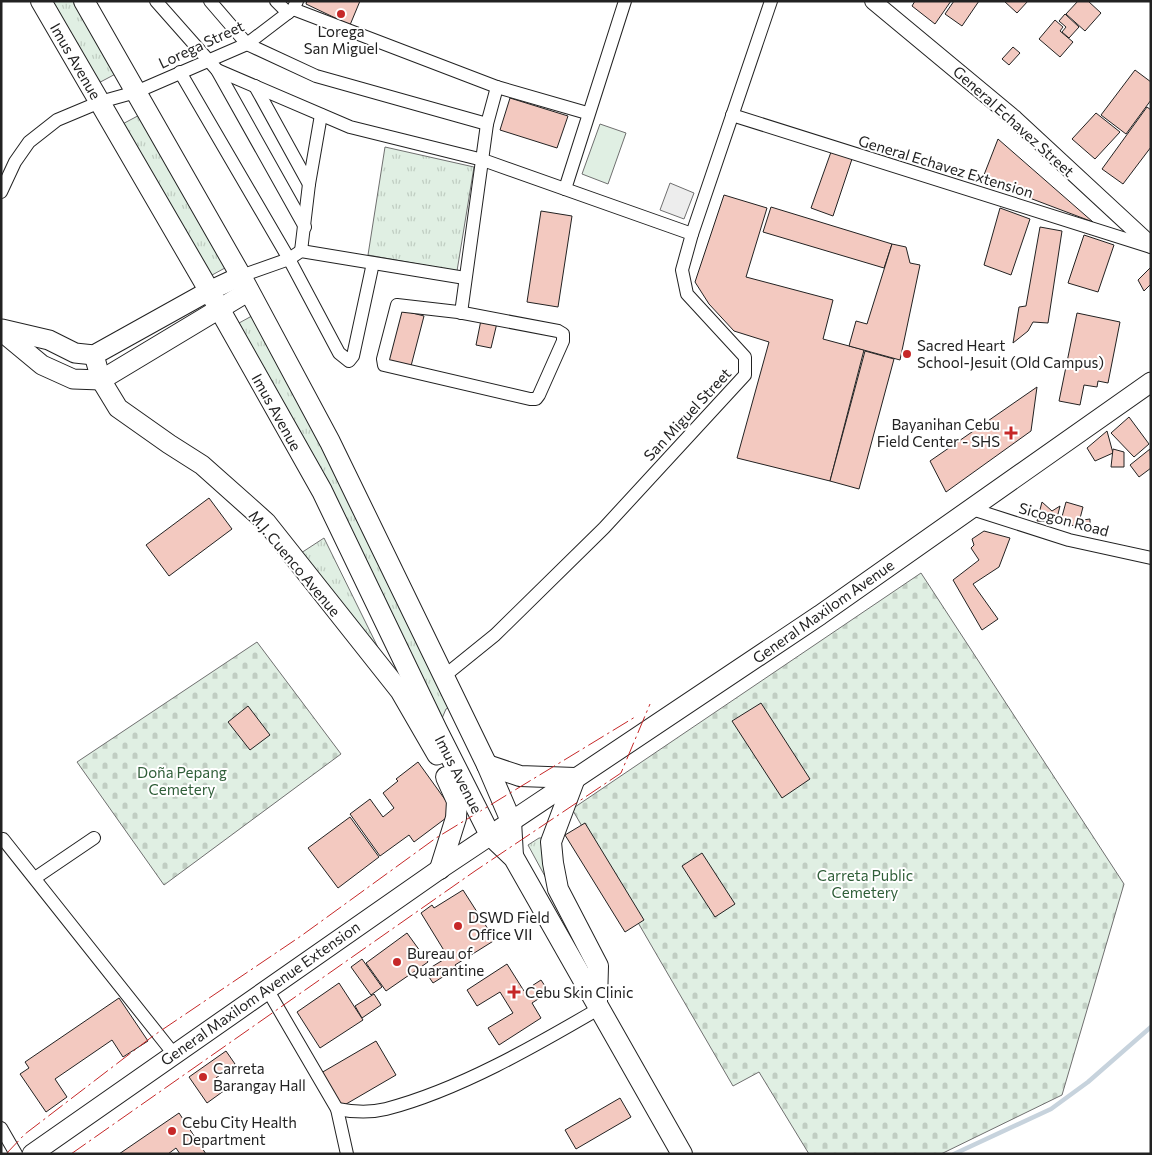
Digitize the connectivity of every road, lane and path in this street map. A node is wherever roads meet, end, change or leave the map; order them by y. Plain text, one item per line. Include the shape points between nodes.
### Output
1 (42, 1) edge
2 (84, 1) edge
3 (156, 1) edge
4 (210, 1) edge
5 (276, 1) edge
6 (625, 1) edge
7 (771, 1) edge
8 (873, 1) edge
9 (293, 8) edge
10 (247, 44) junction
11 (213, 65) junction
12 (180, 72) junction
13 (255, 86) junction
14 (497, 87) junction
15 (136, 92) junction
16 (100, 102) junction
17 (587, 113) junction
18 (320, 115) junction
19 (732, 116) junction
20 (487, 124) junction
21 (483, 160) junction
22 (309, 184) junction
23 (565, 189) junction
24 (1, 192) edge
25 (305, 227) junction
26 (692, 234) junction
27 (1151, 246) edge
28 (301, 251) junction
29 (290, 259) junction
30 (373, 264) junction
31 (465, 278) junction
32 (245, 283) junction
33 (214, 300) junction
34 (461, 313) junction
35 (1, 330) edge
36 (94, 355) junction
37 (102, 380) junction
38 (1151, 382) edge
39 (969, 508) junction
40 (1151, 558) edge
41 (443, 677) junction
42 (437, 730) junction
43 (436, 755) junction
44 (487, 765) junction
45 (575, 778) junction
46 (511, 821) junction
47 (490, 835) junction
48 (94, 838) dead end
49 (3, 839) dead end
50 (513, 856) junction
51 (440, 869) junction
52 (35, 878) junction
53 (268, 989) junction
54 (599, 1006) junction
55 (173, 1053) junction
56 (337, 1109) junction
57 (1, 1128) edge
58 (16, 1154) edge
59 (32, 1154) edge
60 (347, 1154) edge
61 (682, 1154) edge

1 - 16 main road, Imus Avenue
2 - 15 main road, Imus Avenue
3 - 11 street
4 - 10 street
5 - 9 street
6 - 17 street
7 - 19 street, San Miguel Street
8 - 27 street, General Echavez Street via 1015,119
9 - 10 street, Lorega Street
9 - 14 street
10 - 11 street, Lorega Street
10 - 20 street via 316,76
11 - 12 street, Lorega Street
11 - 13 street
11 - 25 street
12 - 15 street, Lorega Street
12 - 29 street
13 - 18 street
13 - 22 street
14 - 17 street
14 - 20 street
15 - 16 street, Lorega Street
15 - 32 main road, Imus Avenue
16 - 24 street, Lorega Street via 57,120 29,142
16 - 33 main road, Imus Avenue
17 - 23 street
18 - 21 street via 350,127
18 - 22 street
19 - 26 street, San Miguel Street
19 - 27 street, General Echavez Extension
20 - 21 street
21 - 23 street
21 - 31 street
22 - 25 street
23 - 26 street
25 - 28 street
26 - 41 street, San Miguel Street via 682,270 687,294 738,346 745,357 745,375 604,528 495,636
28 - 29 street
28 - 30 street
29 - 30 street via 339,353 349,360 353,356
29 - 32 street via 264,269
30 - 31 street
31 - 34 street
32 - 33 main road
32 - 41 main road, Imus Avenue via 330,442
33 - 36 main road
33 - 37 main road
33 - 42 main road, Imus Avenue via 322,491
34 - 34 street via 563,334 563,342 536,399 384,365 398,305
35 - 36 main road via 48,340 75,353
35 - 37 main road via 42,365 73,379
36 - 37 main road, M.J. Cuenco Avenue
37 - 43 main road, M.J. Cuenco Avenue via 118,408 202,464 266,522 400,691
38 - 39 main road, General Maxilom Avenue
39 - 40 street, Sicogon Road via 1068,540
39 - 45 main road, General Maxilom Avenue via 820,615
41 - 44 main road, Imus Avenue
42 - 43 main road
42 - 47 main road, Imus Avenue
43 - 51 main road via 457,801 456,818
44 - 45 main road via 520,776
44 - 46 main road, Imus Avenue
45 - 46 main road, General Maxilom Avenue
45 - 54 main road via 552,842 553,863 558,889 598,966
46 - 47 main road, General Maxilom Avenue
46 - 50 main road
47 - 50 main road
47 - 51 main road, General Maxilom Avenue Extension
48 - 52 street
49 - 52 street
50 - 54 main road
51 - 53 main road, General Maxilom Avenue Extension
52 - 55 street
53 - 55 main road, General Maxilom Avenue Extension
53 - 56 street
54 - 56 street via 488,1069 437,1091 386,1109 369,1112
54 - 61 main road
55 - 59 main road, General Maxilom Avenue Extension
56 - 60 street
57 - 58 street

